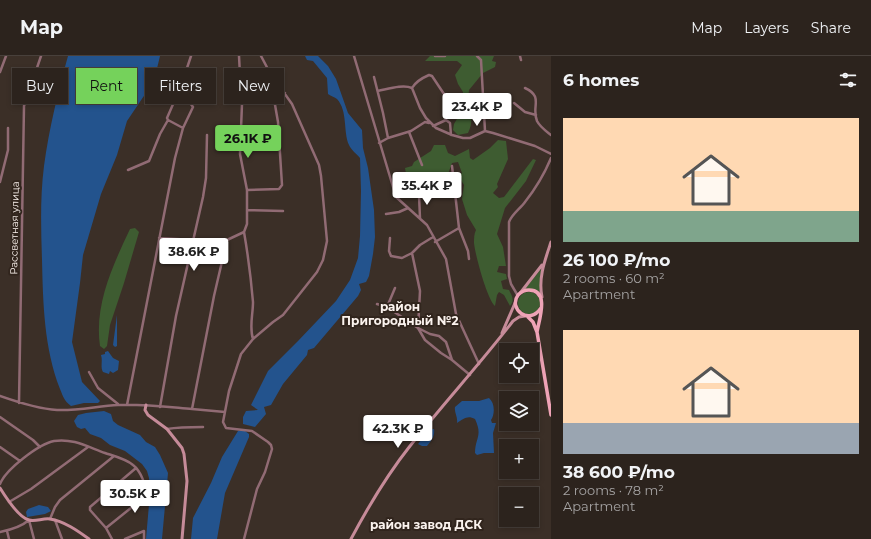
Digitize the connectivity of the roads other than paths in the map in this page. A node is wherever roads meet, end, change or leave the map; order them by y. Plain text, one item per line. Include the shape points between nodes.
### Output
1 (6, 56) edge
2 (41, 56) edge
3 (191, 56) edge
4 (239, 56) edge
5 (261, 56) edge
6 (354, 56) edge
7 (435, 56) edge
8 (445, 56) edge
9 (477, 56) edge
10 (520, 56) edge
11 (521, 60) dead end
12 (187, 68) edge
13 (240, 68) edge
14 (267, 68) edge
15 (0, 72) edge
16 (374, 77) dead end
17 (412, 88) junction
18 (525, 88) dead end
19 (378, 91) junction
20 (284, 93) edge
21 (448, 100) dead end
22 (514, 103) dead end
23 (173, 104) edge
24 (191, 104) edge
25 (242, 104) edge
26 (275, 104) edge
27 (536, 116) junction
28 (168, 120) junction
29 (429, 123) junction
30 (432, 126) junction
31 (8, 128) dead end
32 (183, 128) junction
33 (485, 131) junction
34 (409, 132) junction
35 (207, 135) dead end
36 (452, 135) junction
37 (551, 135) edge
38 (388, 138) junction
39 (379, 143) junction
40 (551, 154) edge
41 (551, 158) edge
42 (422, 165) dead end
43 (452, 166) dead end
44 (128, 170) dead end
45 (0, 182) edge
46 (247, 190) junction
47 (421, 191) dead end
48 (408, 208) junction
49 (248, 210) junction
50 (283, 211) dead end
51 (386, 214) dead end
52 (420, 218) junction
53 (459, 228) junction
54 (244, 232) junction
55 (433, 237) junction
56 (158, 238) junction
57 (390, 238) dead end
58 (193, 240) junction
59 (227, 240) junction
60 (435, 242) junction
61 (551, 242) edge
62 (412, 253) junction
63 (469, 259) dead end
64 (545, 259) junction
65 (395, 288) dead end
66 (519, 294) junction
67 (516, 301) junction
68 (542, 301) junction
69 (377, 304) dead end
70 (387, 307) junction
71 (541, 308) junction
72 (526, 316) junction
73 (418, 328) junction
74 (536, 332) junction
75 (253, 339) junction
76 (498, 340) junction
77 (452, 360) junction
78 (479, 364) junction
79 (89, 372) dead end
80 (470, 375) junction
81 (0, 396) edge
82 (19, 403) junction
83 (119, 405) junction
84 (126, 405) junction
85 (146, 405) junction
86 (160, 407) junction
87 (192, 409) junction
88 (225, 412) junction
89 (551, 415) edge
90 (0, 417) edge
91 (203, 427) dead end
92 (167, 429) junction
93 (89, 446) junction
94 (0, 447) edge
95 (40, 447) junction
96 (114, 456) junction
97 (20, 461) junction
98 (136, 468) junction
99 (0, 484) edge
100 (0, 488) edge
101 (9, 502) junction
102 (50, 519) junction
103 (29, 520) junction
104 (55, 520) junction
105 (106, 528) junction
106 (7, 531) junction
107 (0, 532) edge
108 (9, 539) edge
109 (34, 539) edge
110 (62, 539) edge
111 (89, 539) edge
112 (112, 539) edge
113 (126, 539) edge
114 (144, 539) edge
115 (182, 539) edge
116 (244, 539) edge
117 (351, 539) edge

1 - 15 street
2 - 82 street, Рассветная улица via 24,106
3 - 12 street
4 - 13 street
5 - 14 street
6 - 39 street
7 - 8 street
9 - 33 street via 481,60
10 - 11 street
16 - 19 street
17 - 19 street
17 - 21 street via 416,82 430,75
17 - 29 street
18 - 27 street via 535,95
19 - 38 street
20 - 75 street via 292,104 319,166 326,241 323,260 317,272 283,315
22 - 27 street via 525,112
23 - 28 street
24 - 32 street via 193,107
25 - 46 street via 240,154
26 - 46 street via 282,186 279,189
27 - 37 street via 538,124
28 - 32 street
28 - 44 street via 148,160
29 - 30 street
29 - 34 street via 425,122
30 - 36 street
30 - 36 street via 446,120 450,123
31 - 45 street via 8,150
32 - 56 street
33 - 36 street via 470,138
33 - 40 street via 535,146
34 - 38 street
34 - 42 street
35 - 58 street via 205,183
38 - 39 street
39 - 48 street via 396,197
41 - 66 street via 540,183 509,222 509,276 511,284
43 - 53 street
46 - 49 street
47 - 52 street
48 - 51 street
48 - 52 street
49 - 50 street
49 - 54 street
52 - 55 street
53 - 60 street
53 - 63 street
54 - 59 street
54 - 75 street via 252,293 250,331
55 - 60 street
55 - 62 street
56 - 58 street
56 - 84 street
57 - 62 street via 388,251 391,256 402,258
58 - 59 street
58 - 86 street
59 - 87 street
60 - 78 street via 448,263 456,314
61 - 64 main road
62 - 73 street via 420,291
64 - 66 main road
64 - 68 main road via 540,283
65 - 70 street
66 - 67 main road
66 - 68 main road via 533,290 539,294
67 - 72 main road via 519,312
67 - 76 main road
68 - 71 main road
69 - 70 street
70 - 73 street
71 - 72 main road via 535,315
71 - 74 main road
72 - 74 main road via 533,322
72 - 76 main road via 516,318
73 - 77 street via 424,340
73 - 77 street via 439,336 446,342
74 - 89 main road
75 - 88 street via 241,354
76 - 78 main road
77 - 80 street
78 - 80 main road
79 - 83 street via 98,388
80 - 117 main road via 395,466
81 - 82 street
82 - 83 street via 55,410
83 - 84 street
84 - 85 street
85 - 86 street
85 - 92 main road via 148,415
86 - 87 street
87 - 88 street
88 - 116 street via 222,422 226,428 252,431 268,442 272,449 257,489
90 - 95 street
91 - 92 street
92 - 115 main road via 182,448 185,461 187,496
93 - 95 street via 54,441
93 - 96 street
93 - 101 street
94 - 97 street
95 - 97 street
96 - 98 street
96 - 102 street via 60,500
97 - 99 street via 6,473
98 - 105 street via 148,495
98 - 105 street via 90,507
100 - 101 main road
101 - 103 main road
102 - 103 main road
102 - 104 main road
103 - 106 street
103 - 109 street
104 - 110 street
104 - 111 main road
105 - 112 street
106 - 107 street
106 - 108 street
113 - 114 street via 144,531

